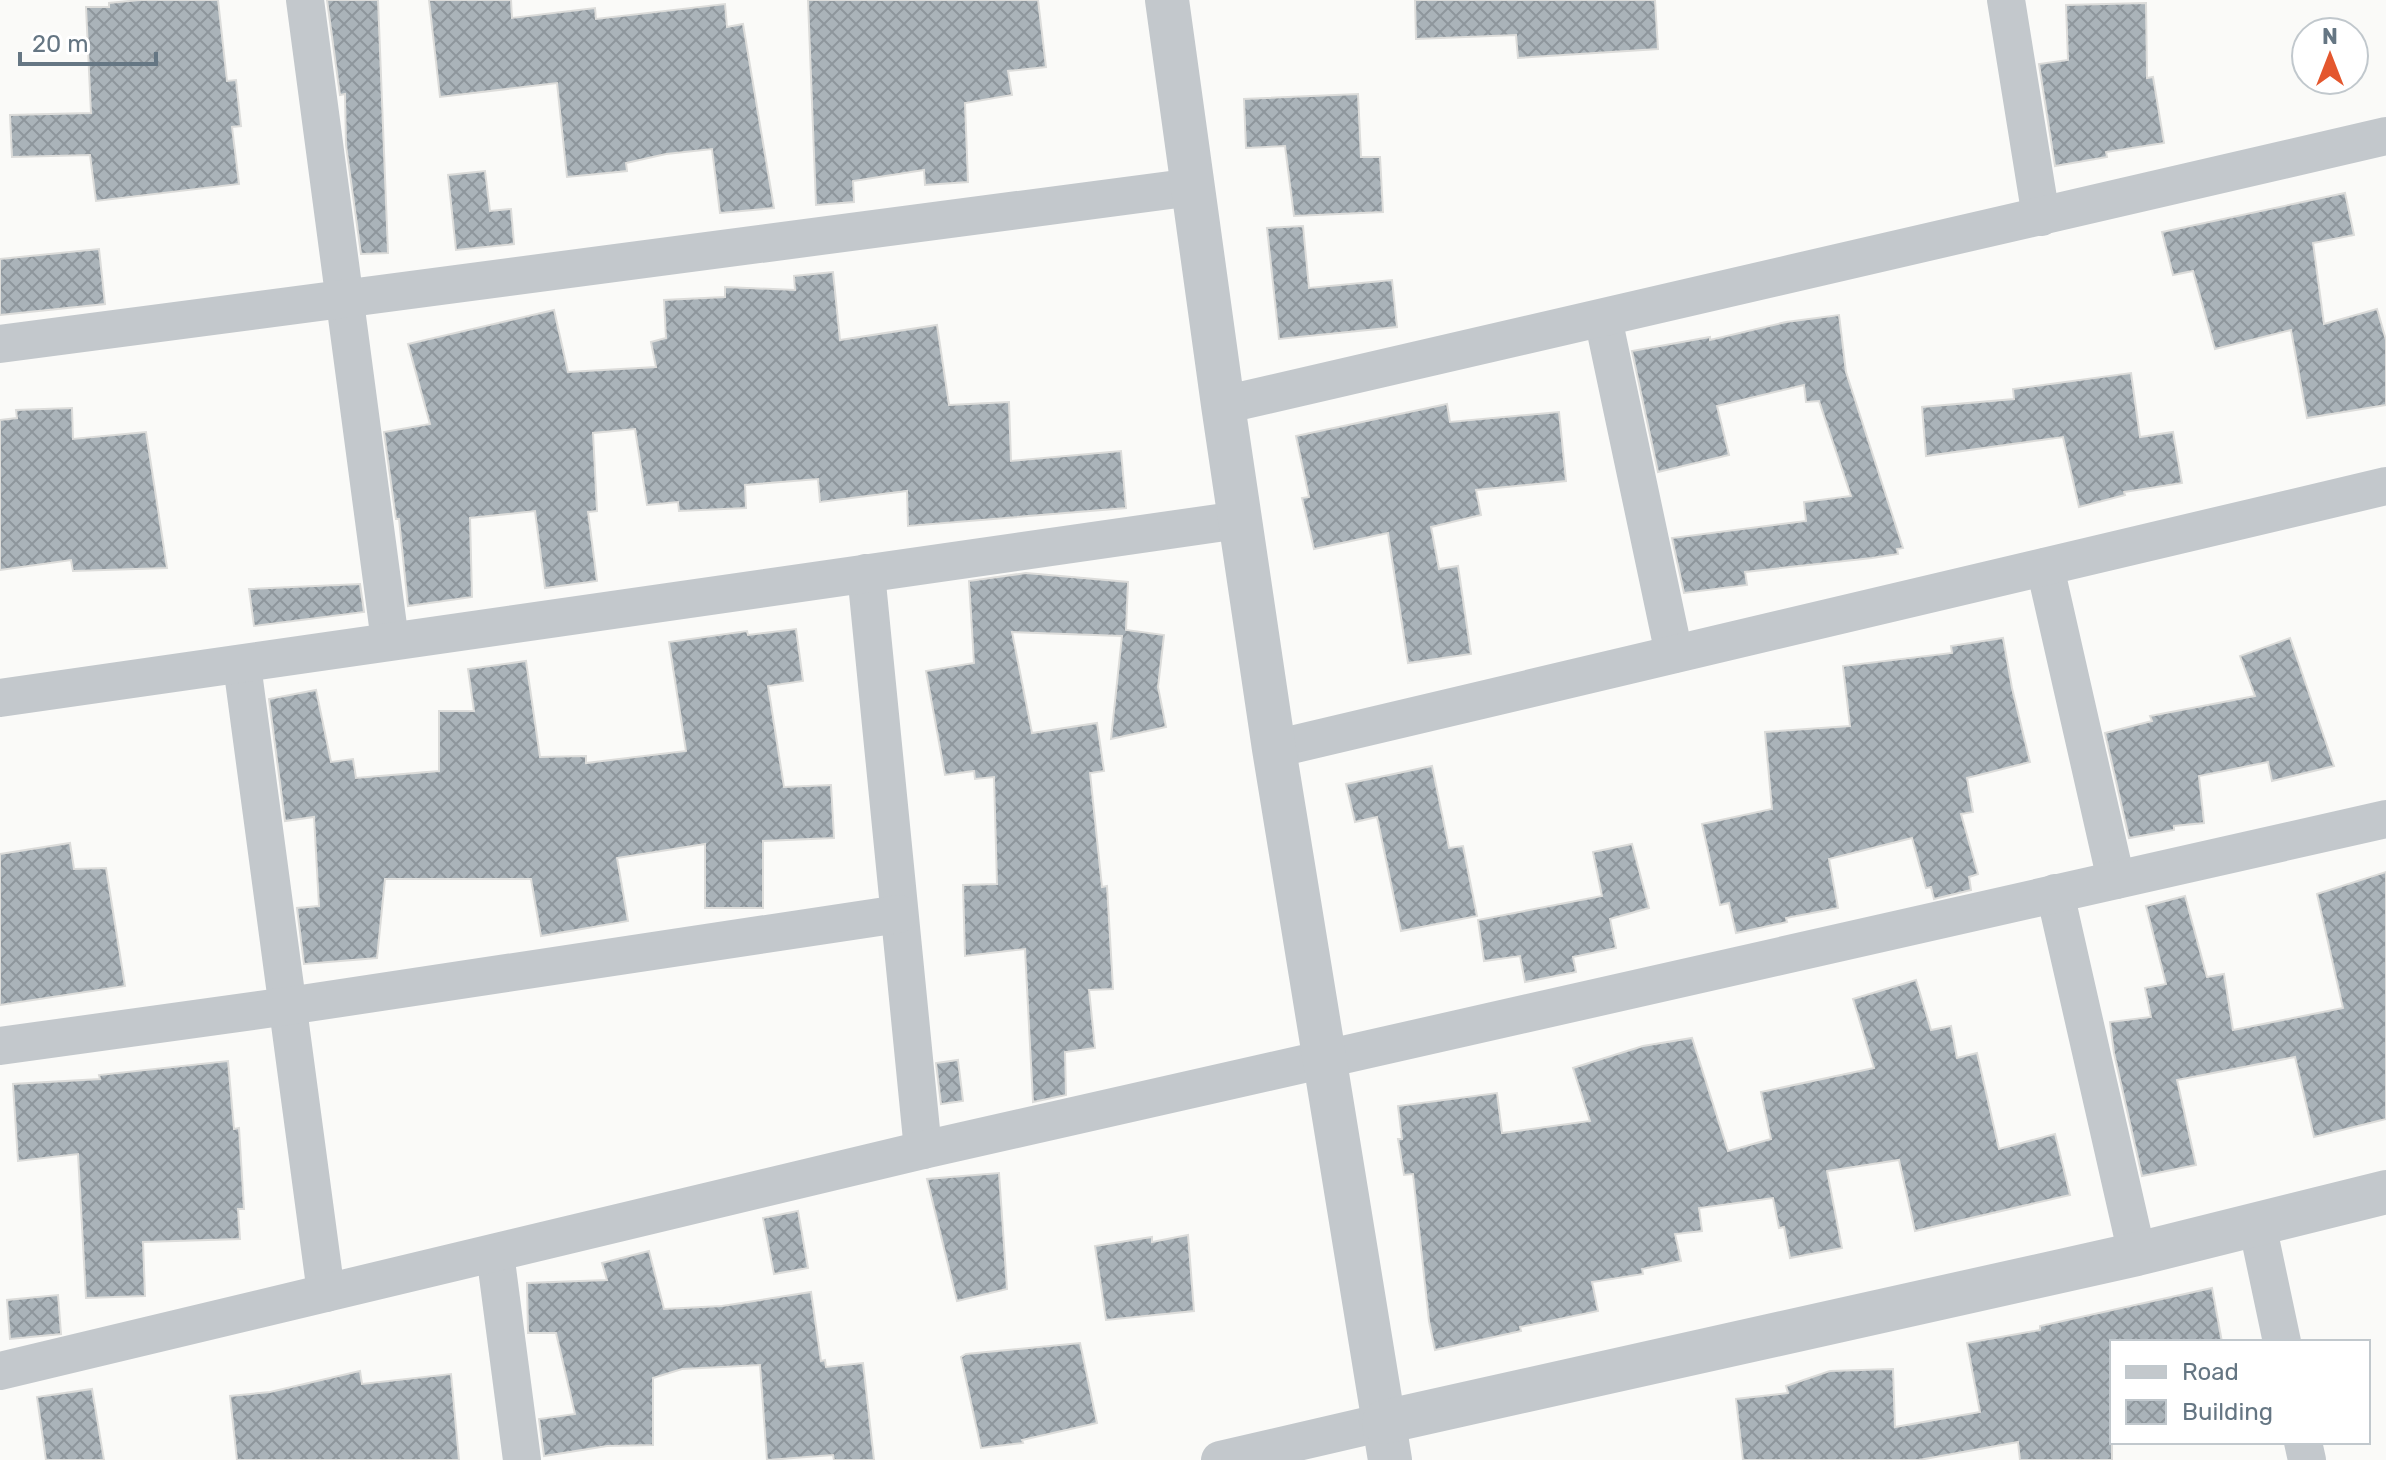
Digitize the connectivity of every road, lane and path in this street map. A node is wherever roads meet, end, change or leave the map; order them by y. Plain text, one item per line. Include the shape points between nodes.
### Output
1 (305, 0) edge
2 (1167, 0) edge
3 (2006, 0) edge
4 (2386, 136) edge
5 (1193, 187) junction
6 (2041, 217) junction
7 (345, 299) junction
8 (1603, 318) junction
9 (0, 344) edge
10 (1223, 405) junction
11 (2386, 486) edge
12 (1239, 520) junction
13 (2045, 567) junction
14 (866, 573) junction
15 (390, 641) junction
16 (1674, 654) junction
17 (242, 665) junction
18 (0, 698) edge
19 (1274, 749) junction
20 (2386, 819) edge
21 (2116, 880) junction
22 (2055, 893) junction
23 (899, 914) junction
24 (288, 1006) junction
25 (0, 1046) edge
26 (1325, 1059) junction
27 (923, 1150) junction
28 (2386, 1192) edge
29 (2257, 1224) junction
30 (495, 1253) junction
31 (2137, 1254) junction
32 (326, 1293) junction
33 (2282, 1340) edge
34 (0, 1371) edge
35 (1387, 1441) edge
36 (522, 1460) edge
37 (1220, 1460) edge

1 - 7 street
2 - 5 street
3 - 6 street
4 - 6 street
5 - 7 street
5 - 10 street
6 - 8 street
7 - 9 street
7 - 15 street
8 - 10 street
8 - 16 street
10 - 12 street
11 - 13 street
12 - 14 street
12 - 19 street
13 - 16 street
13 - 21 street
14 - 15 street
14 - 23 street
15 - 17 street
16 - 19 street
17 - 18 street
17 - 24 street
19 - 26 street
20 - 21 street
21 - 22 street
22 - 26 street
22 - 31 street
23 - 24 street
23 - 27 street
24 - 25 street
24 - 32 street
26 - 27 street
26 - 35 street
27 - 30 street
28 - 29 street
29 - 31 street
29 - 33 street
30 - 32 street
30 - 36 street
31 - 35 street
32 - 34 street
35 - 37 street

